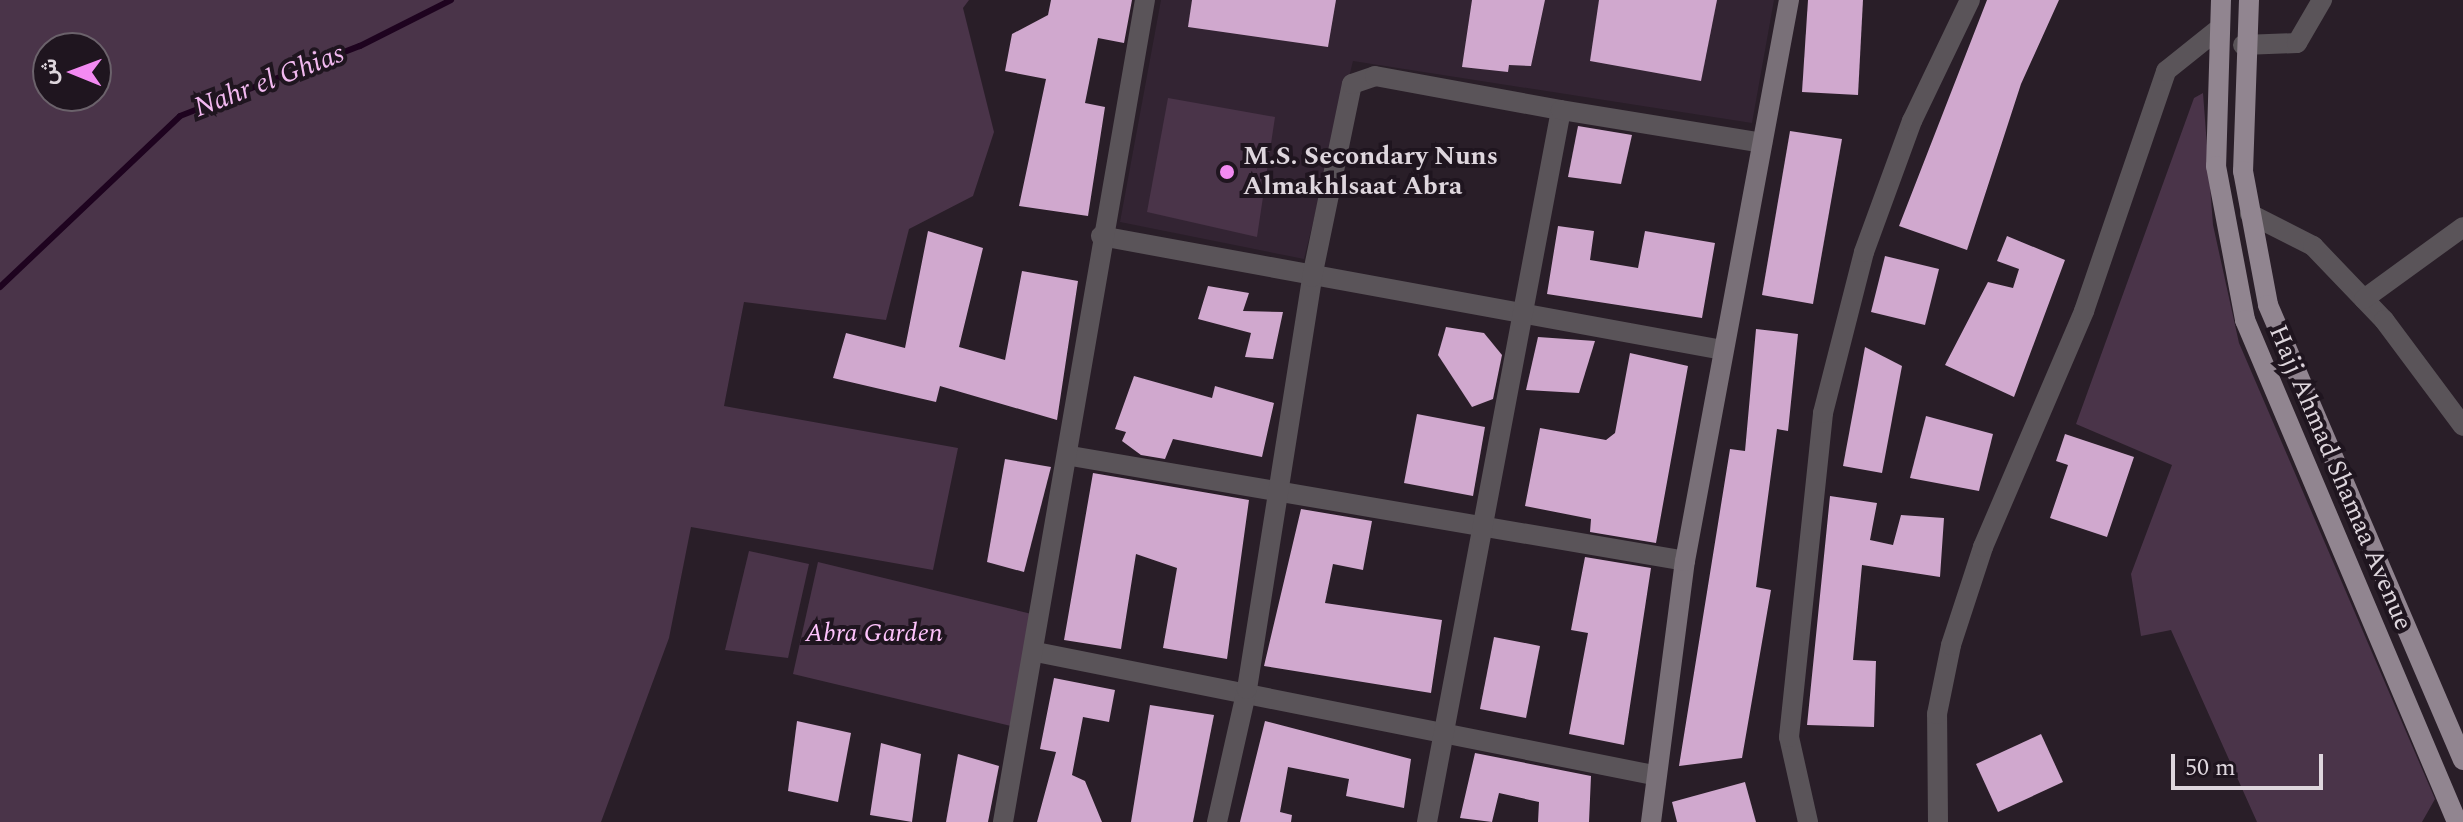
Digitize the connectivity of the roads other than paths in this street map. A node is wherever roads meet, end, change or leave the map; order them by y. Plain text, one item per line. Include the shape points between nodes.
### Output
1 (1145, 0) edge
2 (1789, 0) edge
3 (1970, 0) edge
4 (2221, 0) edge
5 (2249, 0) edge
6 (2322, 0) edge
7 (2216, 31) junction
8 (2243, 45) junction
9 (1561, 110) junction
10 (1762, 143) junction
11 (2250, 214) junction
12 (2463, 227) edge
13 (1101, 236) junction
14 (1312, 277) junction
15 (2364, 299) junction
16 (1523, 314) junction
17 (1723, 350) junction
18 (2463, 426) edge
19 (1071, 456) junction
20 (1281, 492) junction
21 (1485, 531) junction
22 (1685, 561) junction
23 (1036, 652) junction
24 (1247, 689) junction
25 (1446, 730) junction
26 (2463, 760) edge
27 (1653, 775) junction
28 (1003, 822) edge
29 (1217, 822) edge
30 (1427, 822) edge
31 (1651, 822) edge
32 (1808, 822) edge
33 (1938, 822) edge
34 (2457, 822) edge

1 - 13 street
2 - 10 main road
3 - 32 street via 1924,92 1864,252 1823,413 1789,737
4 - 7 main road, Hajj Ahmad Shamaa Avenue
5 - 8 main road, Hajj Ahmad Shamaa Avenue
6 - 8 street via 2297,43
7 - 33 street via 2182,54 2161,82 2084,311 1983,547 1951,645 1937,714
7 - 34 main road, Hajj Ahmad Shamaa Avenue via 2216,166 2245,320
8 - 11 main road, Hajj Ahmad Shamaa Avenue via 2239,109
9 - 10 street
9 - 14 street via 1375,76 1352,84
9 - 16 street
10 - 17 main road
11 - 15 street via 2313,246
11 - 26 main road, Hajj Ahmad Shamaa Avenue via 2285,356
12 - 15 street
13 - 14 street
13 - 19 street
14 - 16 street
14 - 20 street
15 - 18 street
16 - 17 street
16 - 21 street
17 - 22 main road
19 - 20 street
19 - 23 street
20 - 21 street
20 - 24 street
21 - 22 street
21 - 25 street
22 - 27 main road
23 - 24 street
23 - 28 street
24 - 25 street
24 - 29 street
25 - 27 street
25 - 30 street
27 - 31 main road

